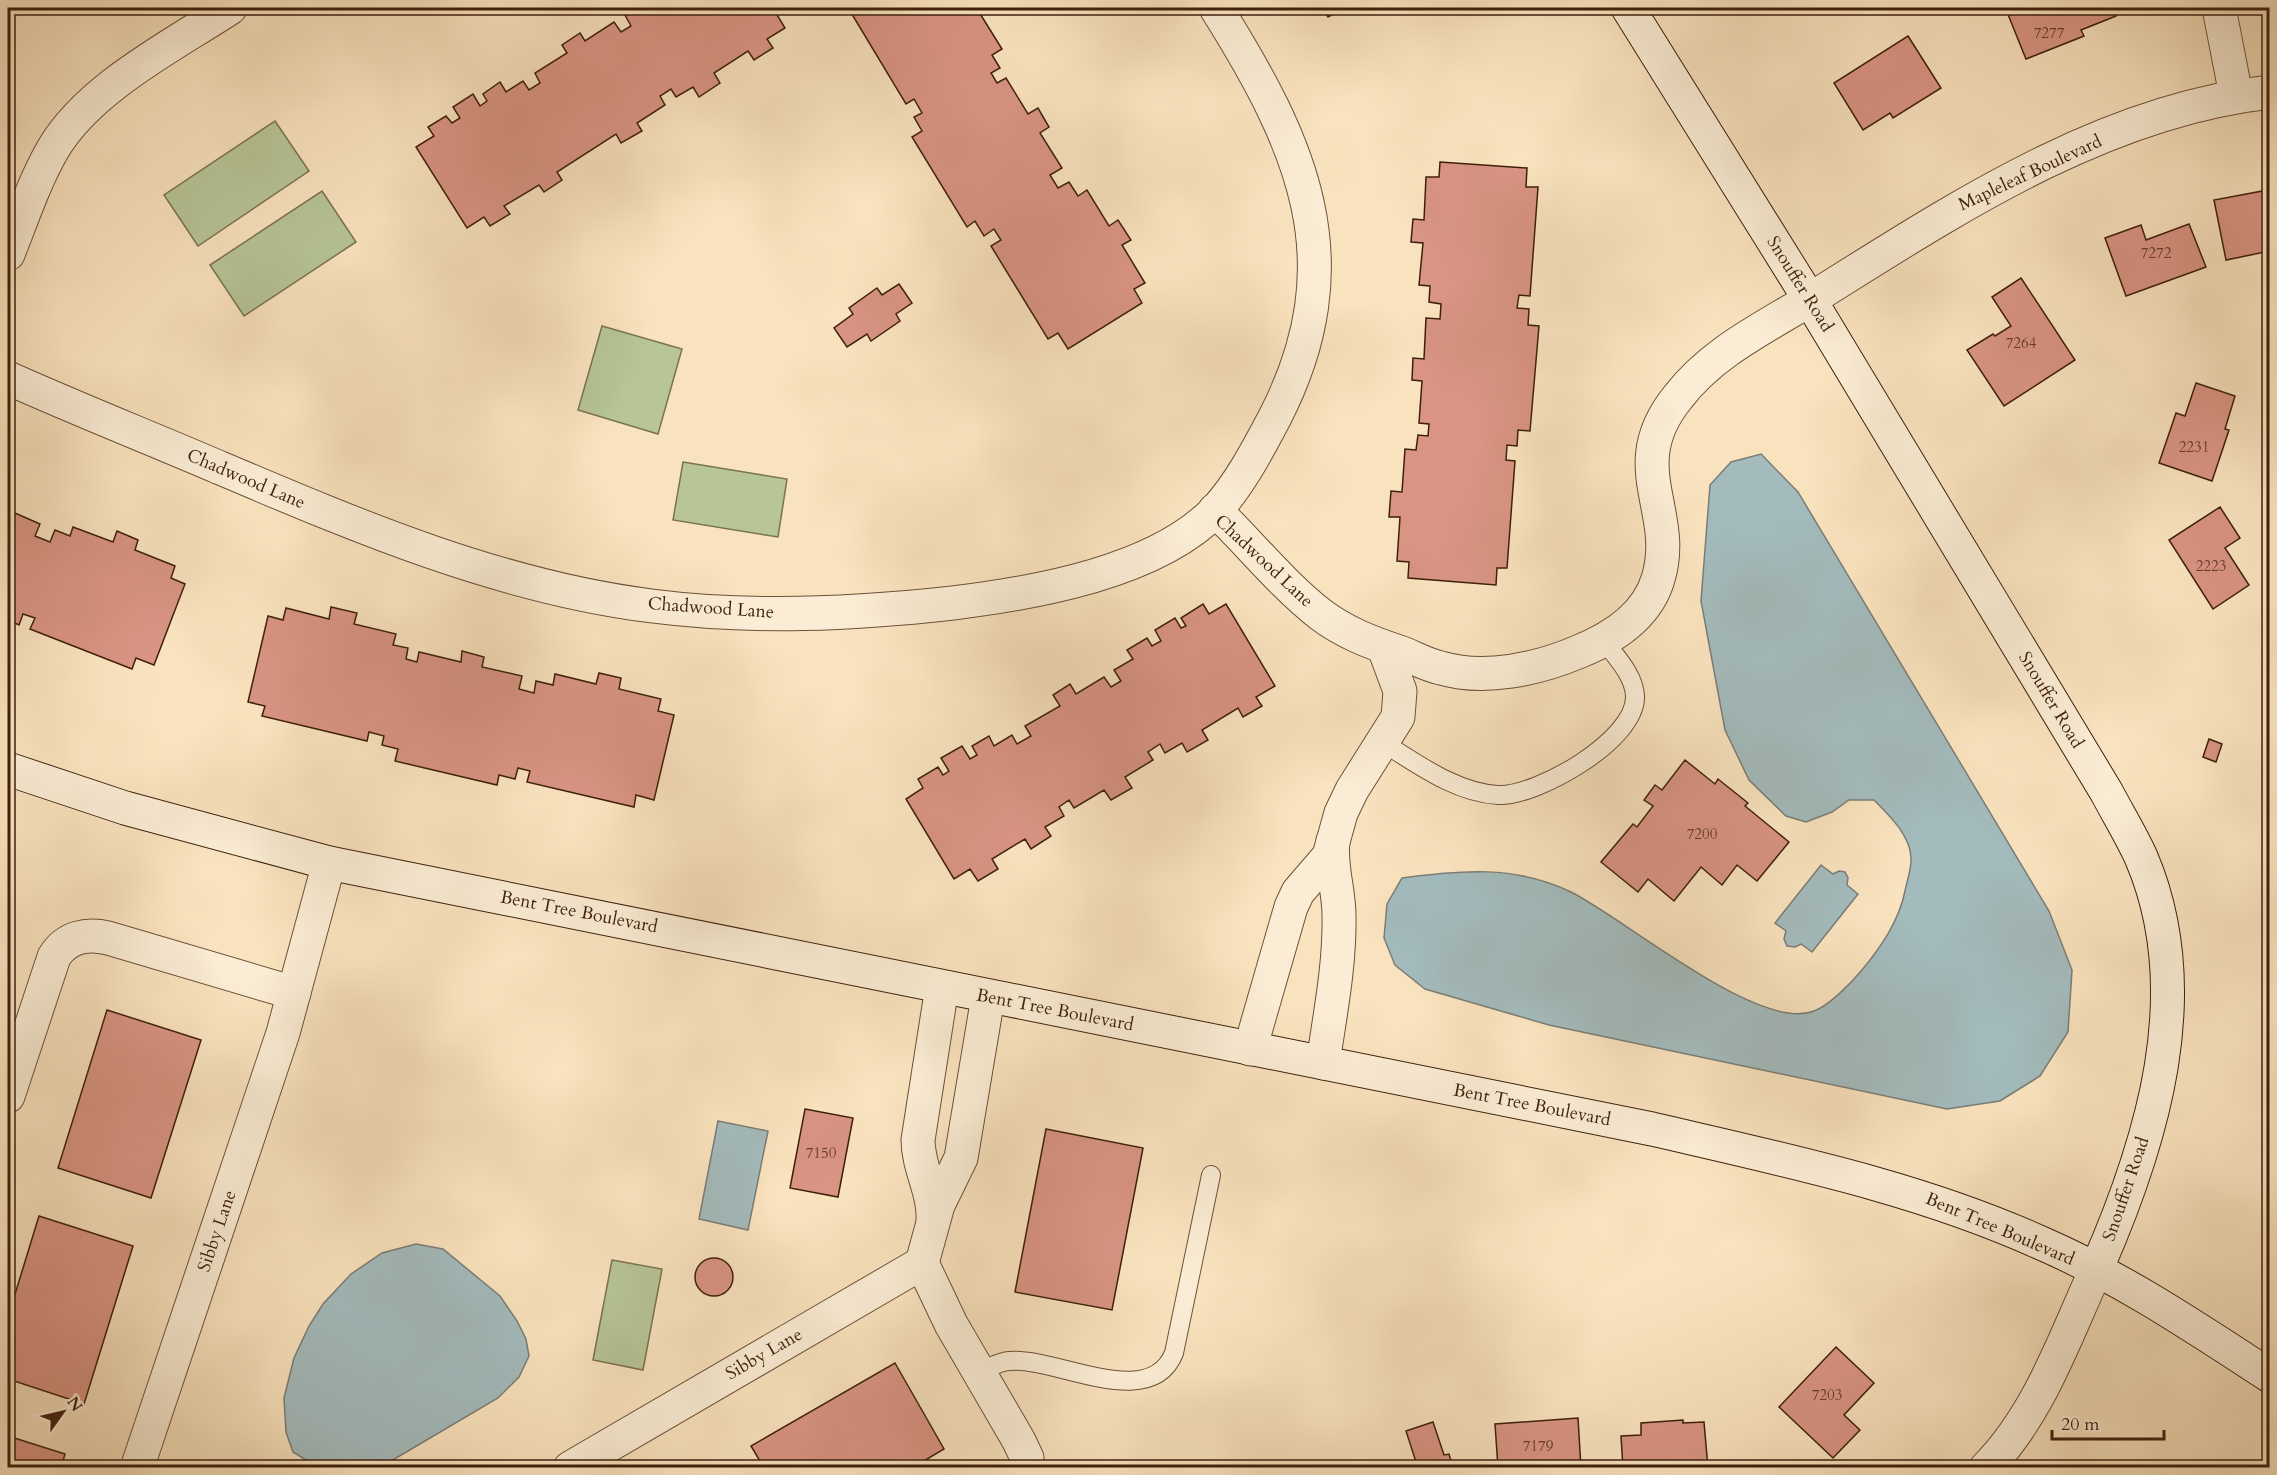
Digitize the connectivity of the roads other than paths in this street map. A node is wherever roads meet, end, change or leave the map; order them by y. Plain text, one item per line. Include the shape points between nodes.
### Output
1 (230, 8) edge
2 (1216, 8) edge
3 (1628, 8) edge
4 (2219, 8) edge
5 (2270, 92) edge
6 (2236, 95) junction
7 (8, 254) edge
8 (1810, 300) junction
9 (8, 378) edge
10 (1215, 510) junction
11 (1604, 641) junction
12 (1384, 648) junction
13 (1382, 742) junction
14 (8, 768) edge
15 (1333, 841) junction
16 (328, 863) junction
17 (942, 987) junction
18 (294, 993) junction
19 (988, 997) junction
20 (1250, 1049) junction
21 (1323, 1064) junction
22 (8, 1096) edge
23 (1210, 1175) dead end
24 (933, 1222) junction
25 (922, 1263) junction
26 (2096, 1270) junction
27 (979, 1372) junction
28 (2270, 1376) edge
29 (137, 1467) edge
30 (570, 1467) edge
31 (1028, 1467) edge
32 (1986, 1467) edge

1 - 7 street via 107,90 64,133 44,166
2 - 10 street via 1274,104 1290,141 1308,205 1316,257 1303,350 1287,393 1264,438
3 - 8 street, Snouffer Road
4 - 6 street
5 - 6 street, Mapleleaf Boulevard
6 - 8 street, Mapleleaf Boulevard via 2175,110 2036,166 1956,207
8 - 11 street, Chadwood Lane via 1710,363 1669,408 1651,452 1662,541 1659,577 1641,610
8 - 26 street, Snouffer Road via 2107,793 2141,858 2159,917 2166,964 2167,1034 2157,1093 2115,1226
9 - 10 street, Chadwood Lane via 411,546 561,589 651,606 733,612 888,610 1051,588 1108,571 1171,543
10 - 12 street, Chadwood Lane via 1322,615 1355,637
11 - 12 street, Chadwood Lane via 1544,664 1494,672 1452,671
11 - 13 lane via 1633,686 1630,720 1600,748 1533,789 1505,795 1462,787
12 - 13 street via 1398,681 1401,701 1398,717
13 - 15 street via 1341,813
14 - 16 street, Bent Tree Boulevard via 125,808
15 - 20 street via 1329,855 1298,892 1291,908
15 - 21 street via 1338,956
16 - 17 street, Bent Tree Boulevard
16 - 18 street, Sibby Lane
17 - 19 street, Bent Tree Boulevard
17 - 24 street via 918,1140 932,1193
18 - 22 street via 108,938 75,938 54,957
18 - 29 street, Sibby Lane
19 - 20 street, Bent Tree Boulevard
19 - 24 street via 961,1158
20 - 21 street, Bent Tree Boulevard
21 - 26 street, Bent Tree Boulevard via 1653,1129 1830,1171 1939,1203 2042,1243
23 - 27 lane via 1174,1353 1163,1370 1146,1379 1125,1381 1009,1361
24 - 25 street
25 - 27 street
25 - 30 street, Sibby Lane
26 - 28 street
26 - 32 street, Snouffer Road via 2039,1391 2008,1442
27 - 31 street via 1024,1450

